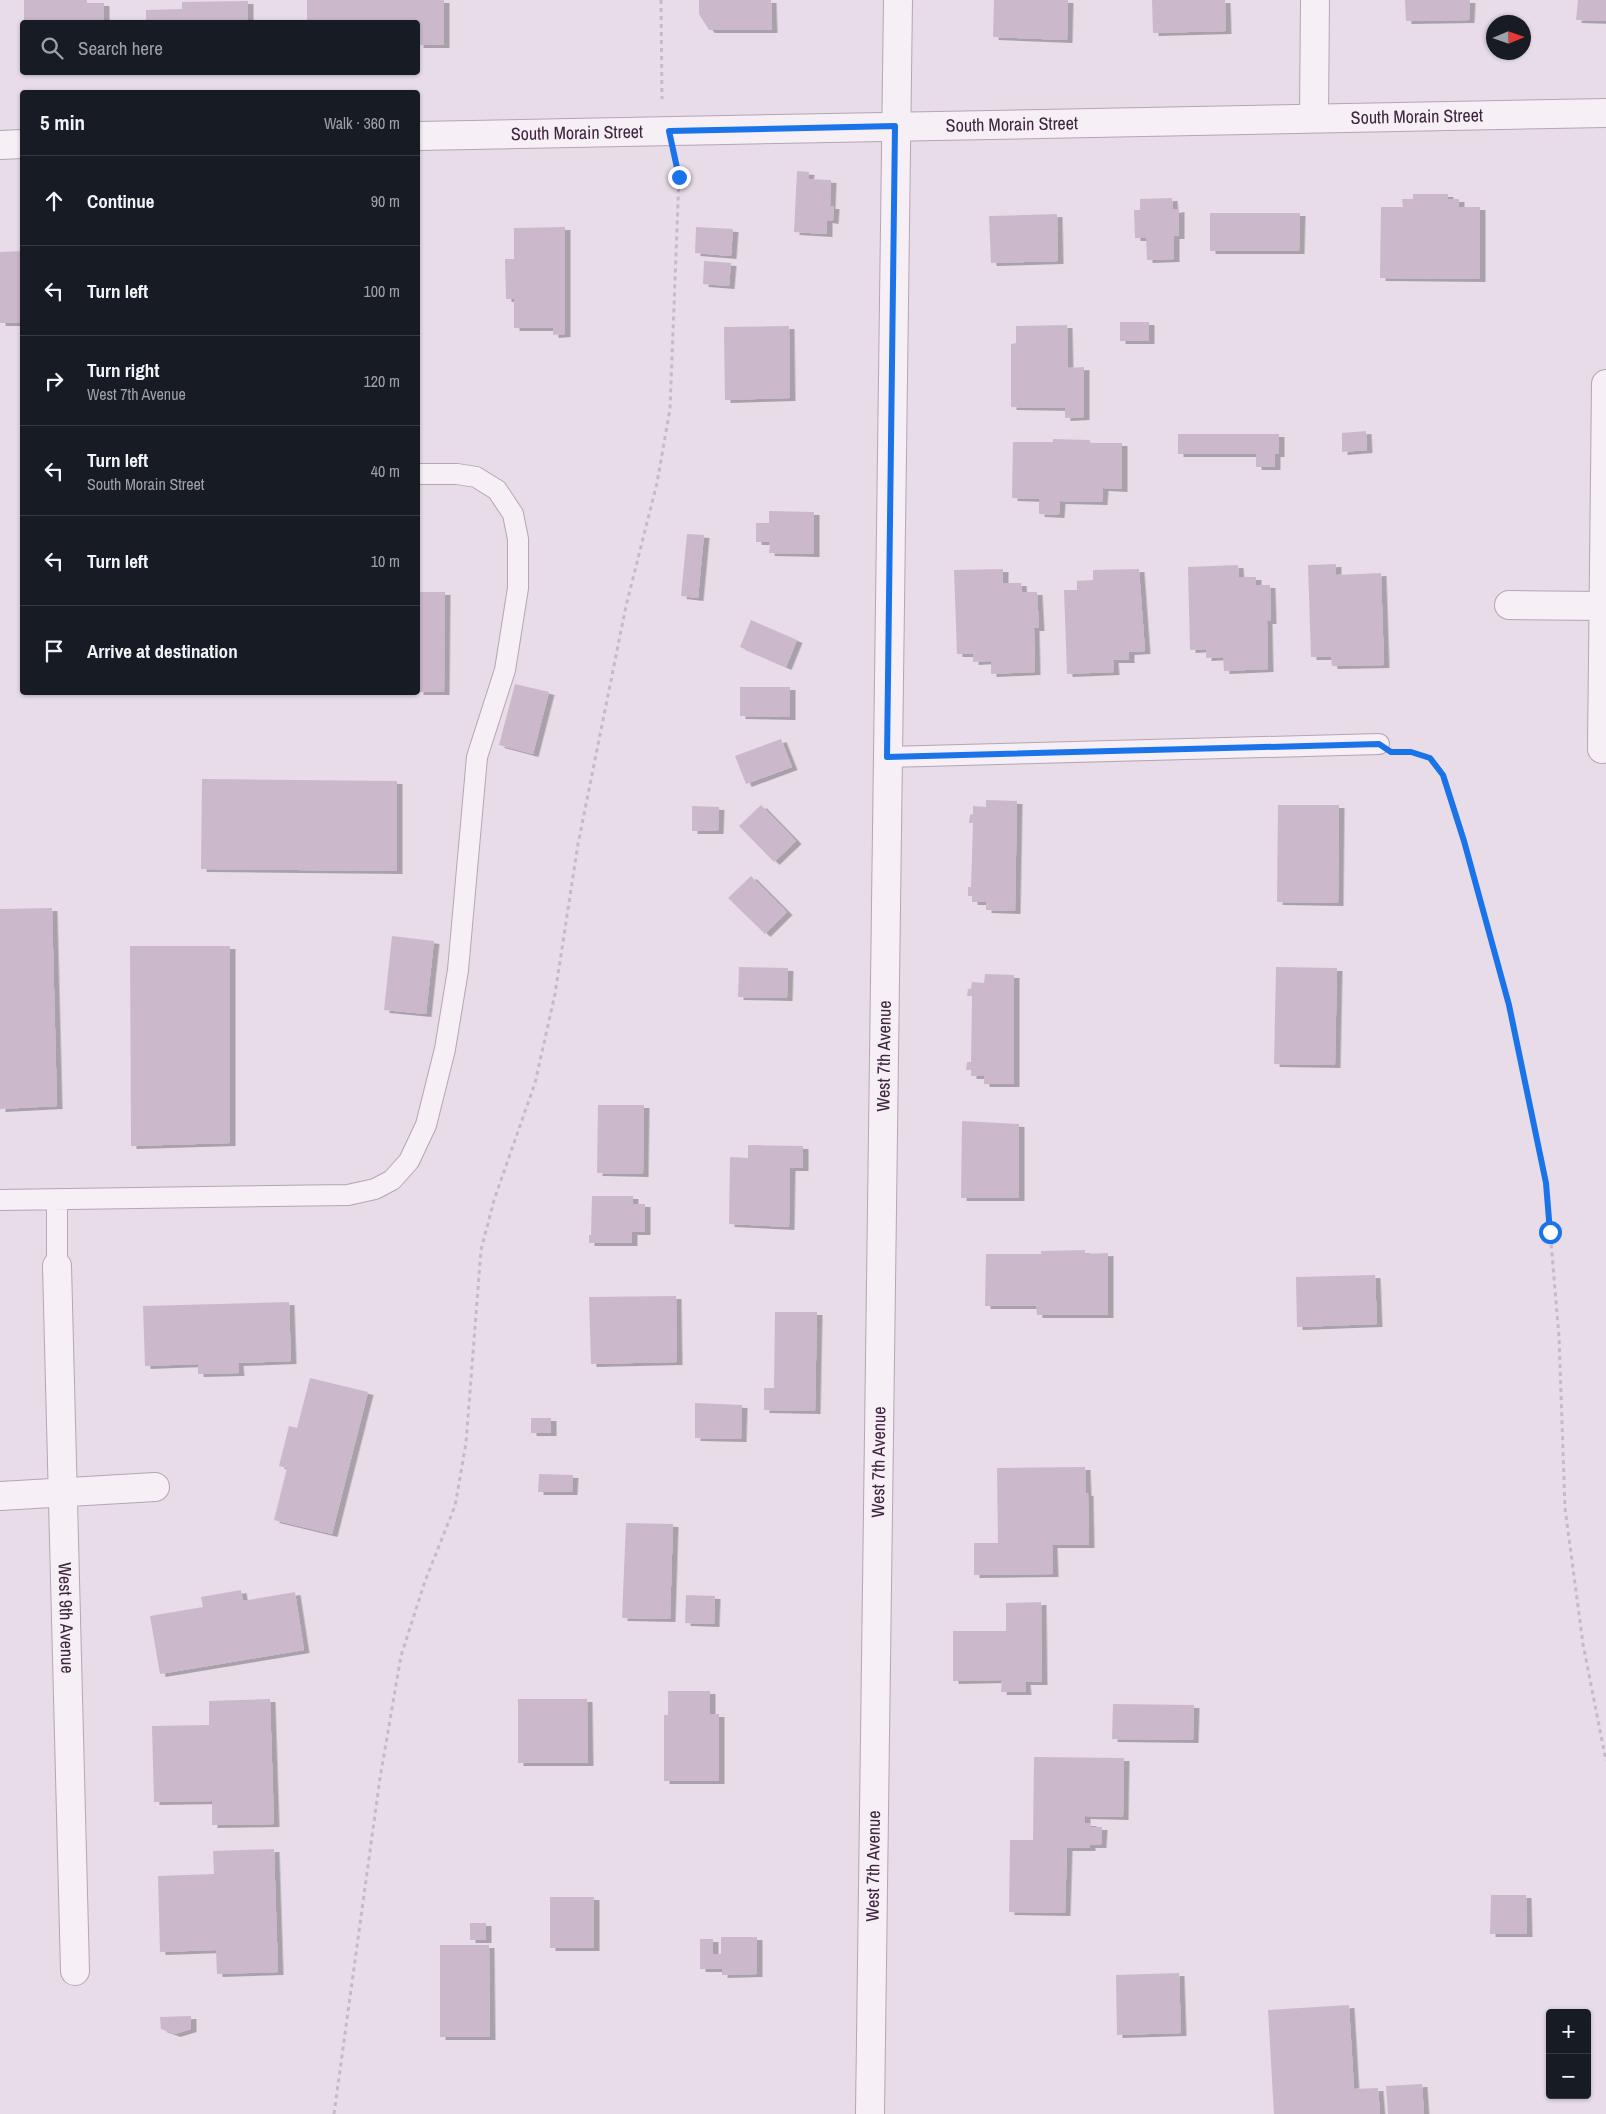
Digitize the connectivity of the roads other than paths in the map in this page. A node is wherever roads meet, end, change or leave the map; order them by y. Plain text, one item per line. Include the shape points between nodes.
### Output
1 (898, 0) edge
2 (1315, 0) edge
3 (1606, 112) edge
4 (1314, 117) junction
5 (895, 126) junction
6 (420, 136) edge
7 (20, 144) edge
8 (0, 145) edge
9 (1606, 384) edge
10 (420, 474) edge
11 (1509, 605) dead end
12 (1603, 606) junction
13 (1379, 744) road end
14 (1602, 749) dead end
15 (887, 757) junction
16 (57, 1199) junction
17 (0, 1200) edge
18 (56, 1266) joint
19 (155, 1488) dead end
20 (63, 1494) junction
21 (0, 1496) edge
22 (75, 1971) dead end
23 (870, 2114) edge

1 - 5 street, West 7th Avenue
2 - 4 street
3 - 4 street, South Morain Street
4 - 5 street, South Morain Street
5 - 6 street, South Morain Street
5 - 15 street, West 7th Avenue
7 - 8 street
9 - 12 street
10 - 16 lane via 476,477 497,490 513,514 518,539 518,588 505,670 478,757 458,970 445,1049 426,1125 409,1161 392,1180 375,1189 348,1195
11 - 12 street
12 - 14 street
13 - 15 lane
15 - 23 street, West 7th Avenue
16 - 17 lane
16 - 18 lane
18 - 20 street, West 9th Avenue
19 - 20 street
20 - 21 street
20 - 22 street, West 9th Avenue

